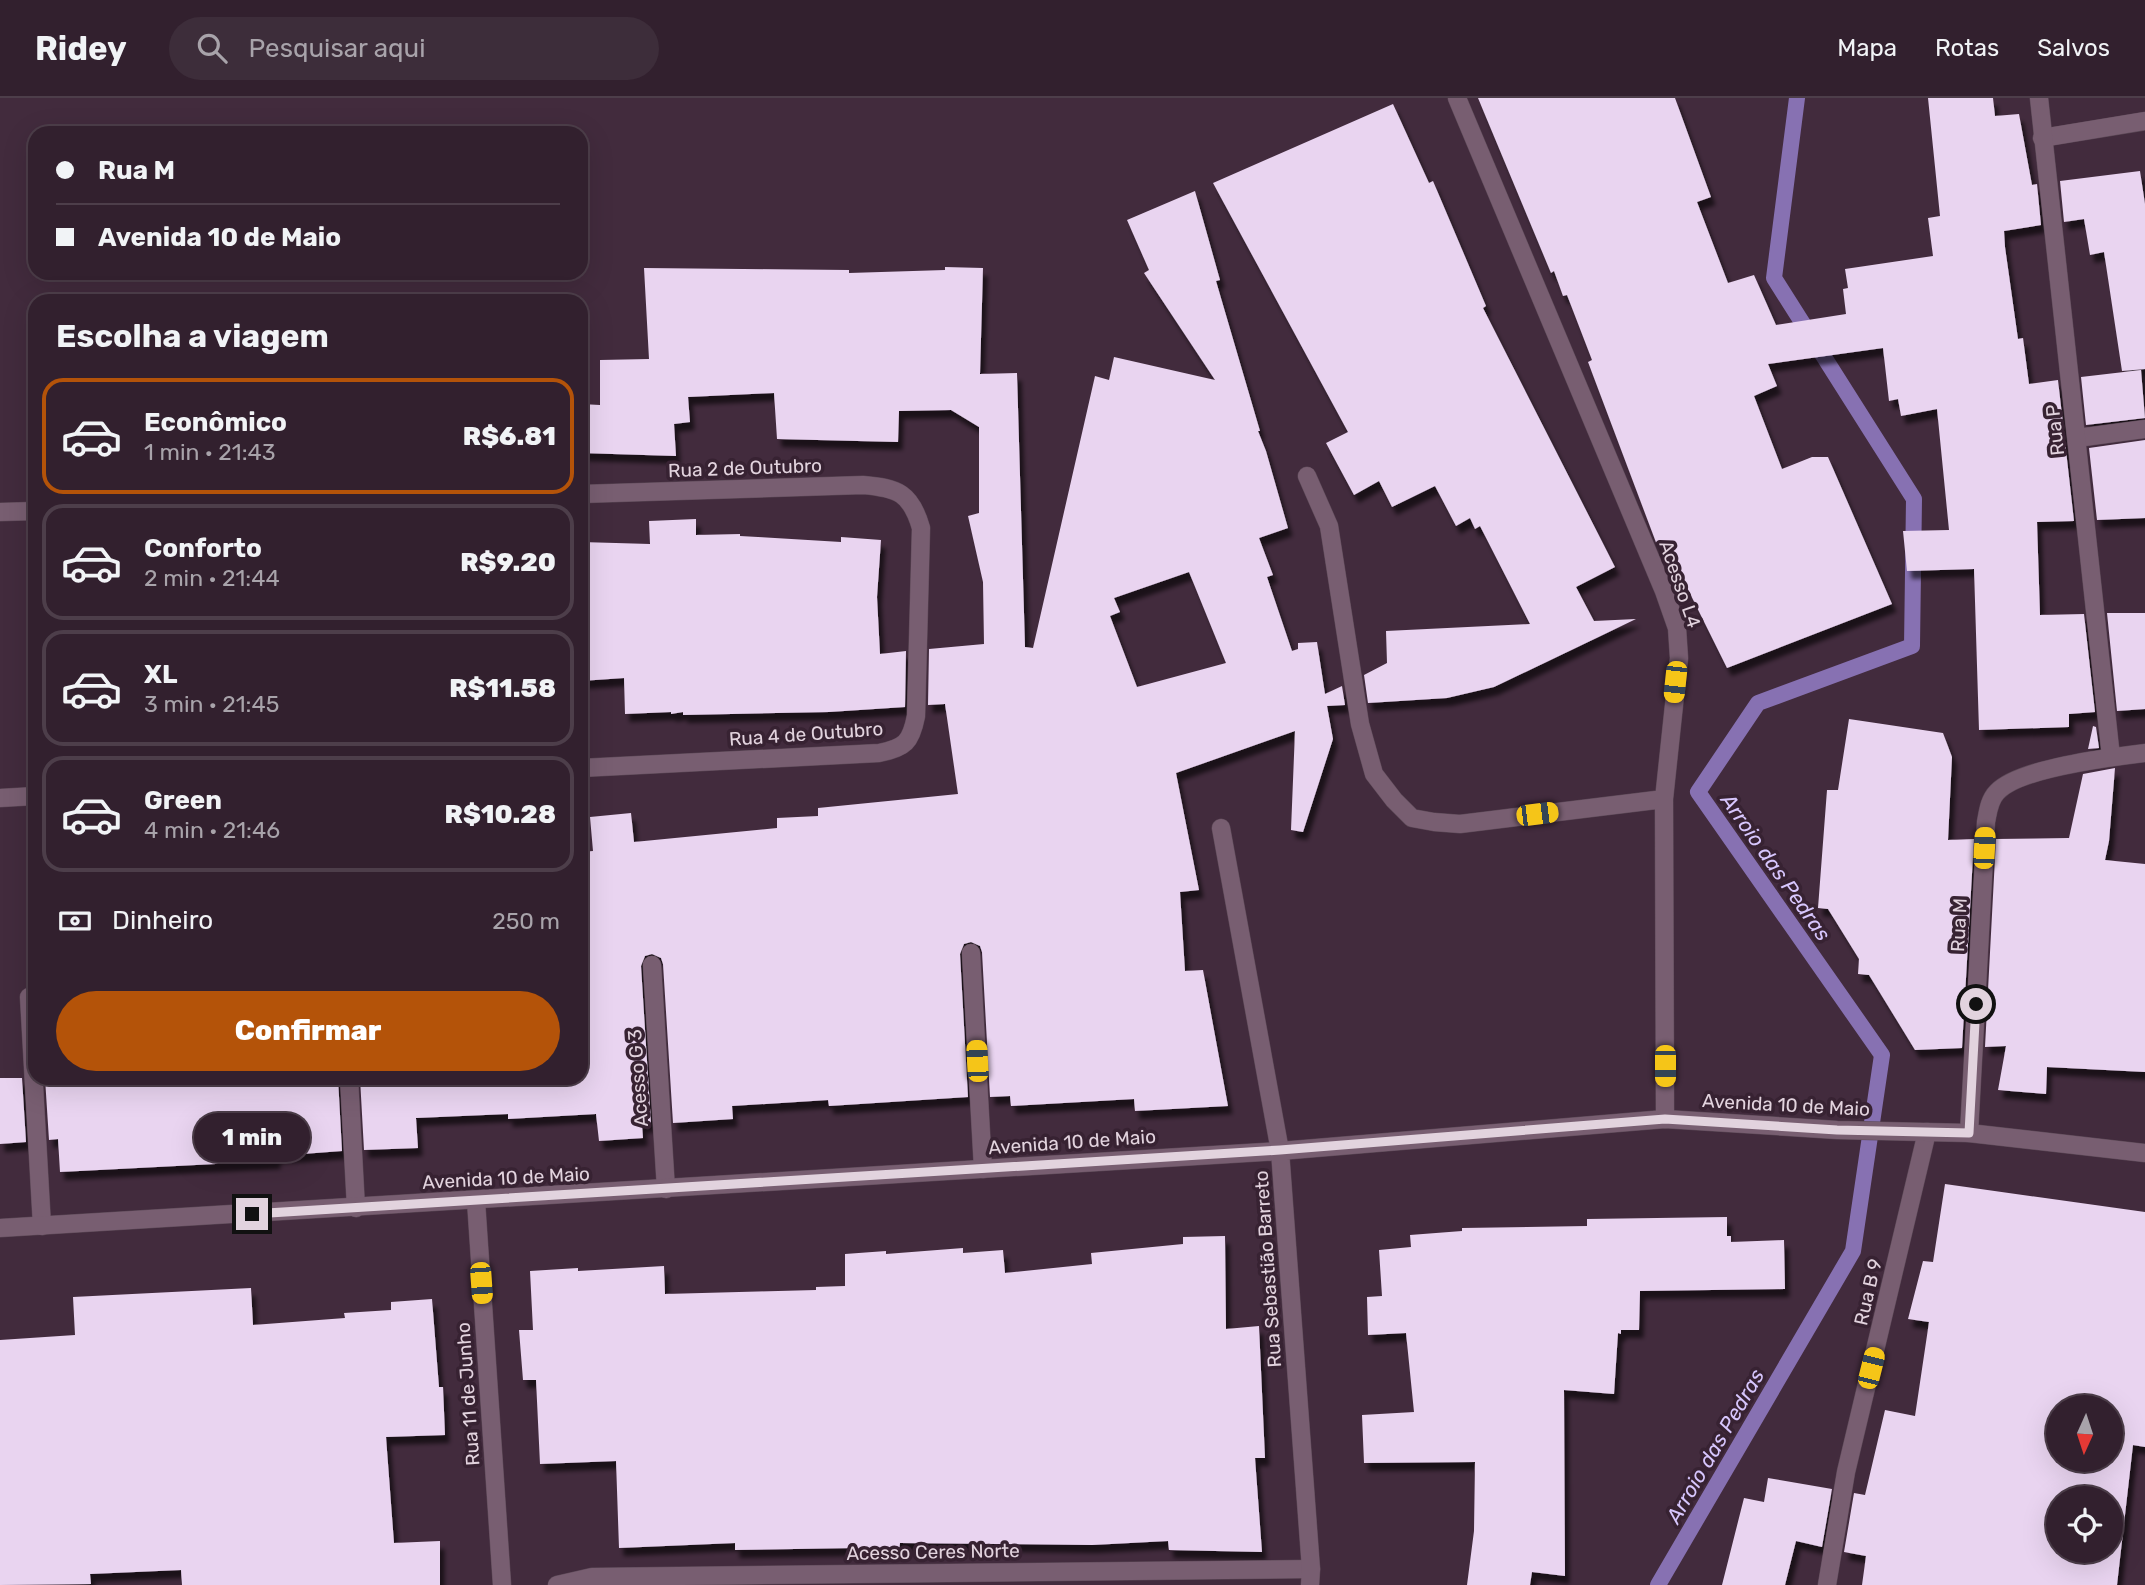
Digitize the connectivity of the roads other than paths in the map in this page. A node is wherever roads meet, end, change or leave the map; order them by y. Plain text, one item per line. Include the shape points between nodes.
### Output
1 (1457, 98) edge
2 (2039, 98) edge
3 (2145, 121) edge
4 (2042, 138) junction
5 (2145, 429) edge
6 (2077, 438) junction
7 (1307, 476) dead end
8 (588, 494) edge
9 (907, 498) joint
10 (28, 511) edge
11 (0, 512) edge
12 (2145, 753) edge
13 (2111, 757) junction
14 (588, 768) edge
15 (28, 796) edge
16 (0, 798) edge
17 (1664, 799) junction
18 (1221, 828) dead end
19 (971, 953) dead end
20 (652, 965) dead end
21 (34, 1085) edge
22 (349, 1085) edge
23 (1665, 1119) junction
24 (1927, 1132) junction
25 (1969, 1133) junction
26 (1280, 1150) junction
27 (2145, 1153) edge
28 (983, 1169) junction
29 (666, 1189) junction
30 (476, 1200) junction
31 (356, 1208) junction
32 (43, 1226) junction
33 (0, 1228) edge
34 (1310, 1577) edge
35 (502, 1585) edge
36 (557, 1585) edge
37 (1827, 1585) edge

1 - 17 street, Acesso L4 via 1676,628 1679,658
2 - 4 street, Rua P
3 - 4 street
4 - 6 street, Rua P
5 - 6 street
6 - 13 street, Rua P
7 - 17 street via 1329,526 1360,724 1374,775 1412,818 1460,824
8 - 9 street, Rua 2 de Outubro via 863,485 889,488
9 - 14 street, Rua 4 de Outubro via 916,509 921,528 916,716 913,733 897,750
10 - 11 street
12 - 13 street, Rua M
13 - 25 street, Rua M via 2010,782 1989,804
15 - 16 street
17 - 23 street, Acesso L4
18 - 26 street, Rua Sebastião Barreto
19 - 28 street
20 - 29 street, Acesso G 3
21 - 32 street
22 - 31 street
23 - 24 street, Avenida 10 de Maio
23 - 26 street, Avenida 10 de Maio
24 - 25 street, Avenida 10 de Maio
24 - 37 street, Rua B 9 via 1846,1472
25 - 27 street, Avenida 10 de Maio
26 - 28 street, Avenida 10 de Maio
26 - 34 street, Rua Sebastião Barreto
28 - 29 street, Avenida 10 de Maio
29 - 30 street, Avenida 10 de Maio
30 - 31 street, Avenida 10 de Maio
30 - 35 street, Rua 11 de Junho
31 - 32 street, Avenida 10 de Maio
32 - 33 street, Avenida 10 de Maio
34 - 36 street, Acesso Ceres Norte via 593,1577

